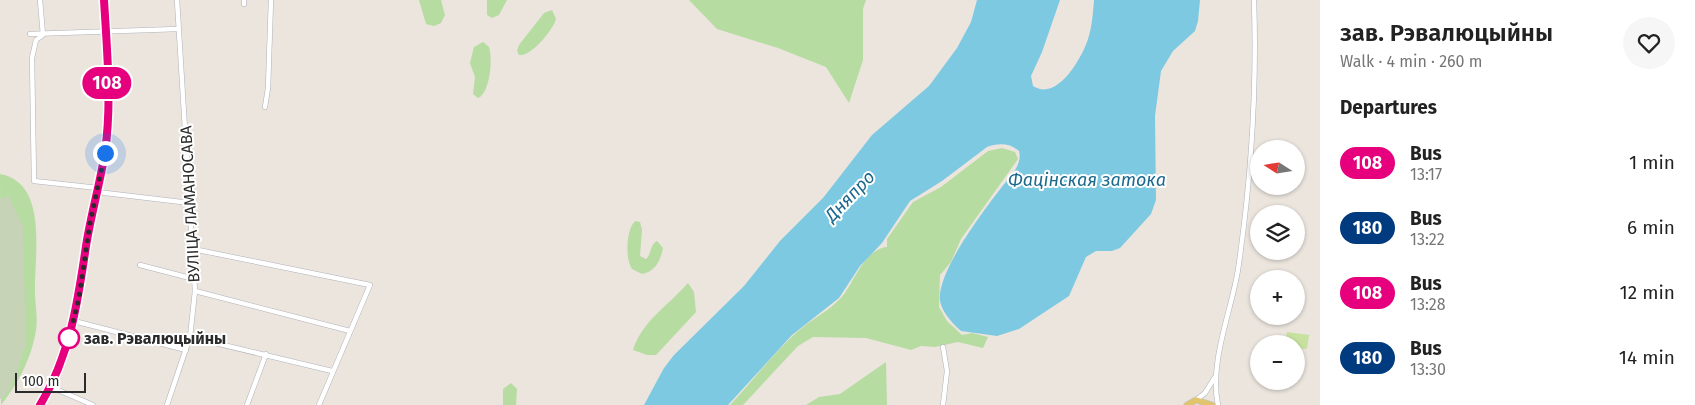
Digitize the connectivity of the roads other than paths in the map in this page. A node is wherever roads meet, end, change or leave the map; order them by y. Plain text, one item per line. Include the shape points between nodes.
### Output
1 (40, 0) edge
2 (104, 0) edge
3 (177, 0) edge
4 (271, 0) edge
5 (1254, 0) edge
6 (178, 29) junction
7 (106, 32) junction
8 (30, 34) dead end
9 (42, 35) junction
10 (265, 106) dead end
11 (97, 190) junction
12 (190, 203) junction
13 (193, 249) junction
14 (140, 265) dead end
15 (194, 279) junction
16 (195, 292) junction
17 (74, 321) junction
18 (350, 331) junction
19 (190, 337) junction
20 (943, 347) dead end
21 (186, 350) junction
22 (266, 354) junction
23 (332, 371) junction
24 (1215, 376) junction
25 (51, 387) junction
26 (1196, 400) junction
27 (40, 405) edge
28 (93, 405) edge
29 (167, 405) edge
30 (247, 405) edge
31 (319, 405) edge
32 (944, 405) edge
33 (1187, 405) edge
34 (1212, 405) edge
35 (1218, 405) edge

1 - 9 street
2 - 7 street
3 - 6 street, ВУЛІЦА ЛАМАНОСАВА
4 - 10 street
5 - 24 street via 1248,198 1237,272
6 - 7 street
6 - 12 street, ВУЛІЦА ЛАМАНОСАВА
7 - 9 street
7 - 11 street via 107,132
8 - 9 street
9 - 11 street via 36,40 32,58 34,181
11 - 12 street
11 - 17 street
12 - 13 street, ВУЛІЦА ЛАМАНОСАВА
13 - 15 street, ВУЛІЦА ЛАМАНОСАВА
13 - 18 street via 370,285
14 - 15 street
15 - 16 street, ВУЛІЦА ЛАМАНОСАВА
16 - 18 street
16 - 19 street, ВУЛІЦА ЛАМАНОСАВА
17 - 21 street
17 - 25 street
18 - 23 street
19 - 21 street, ВУЛІЦА ЛАМАНОСАВА
19 - 22 street
20 - 32 street via 947,371
21 - 29 street, ВУЛІЦА ЛАМАНОСАВА
22 - 23 street
22 - 30 street
23 - 31 street
24 - 26 street via 1206,393
24 - 35 street
25 - 27 street
25 - 28 street
26 - 33 main road
26 - 34 main road

